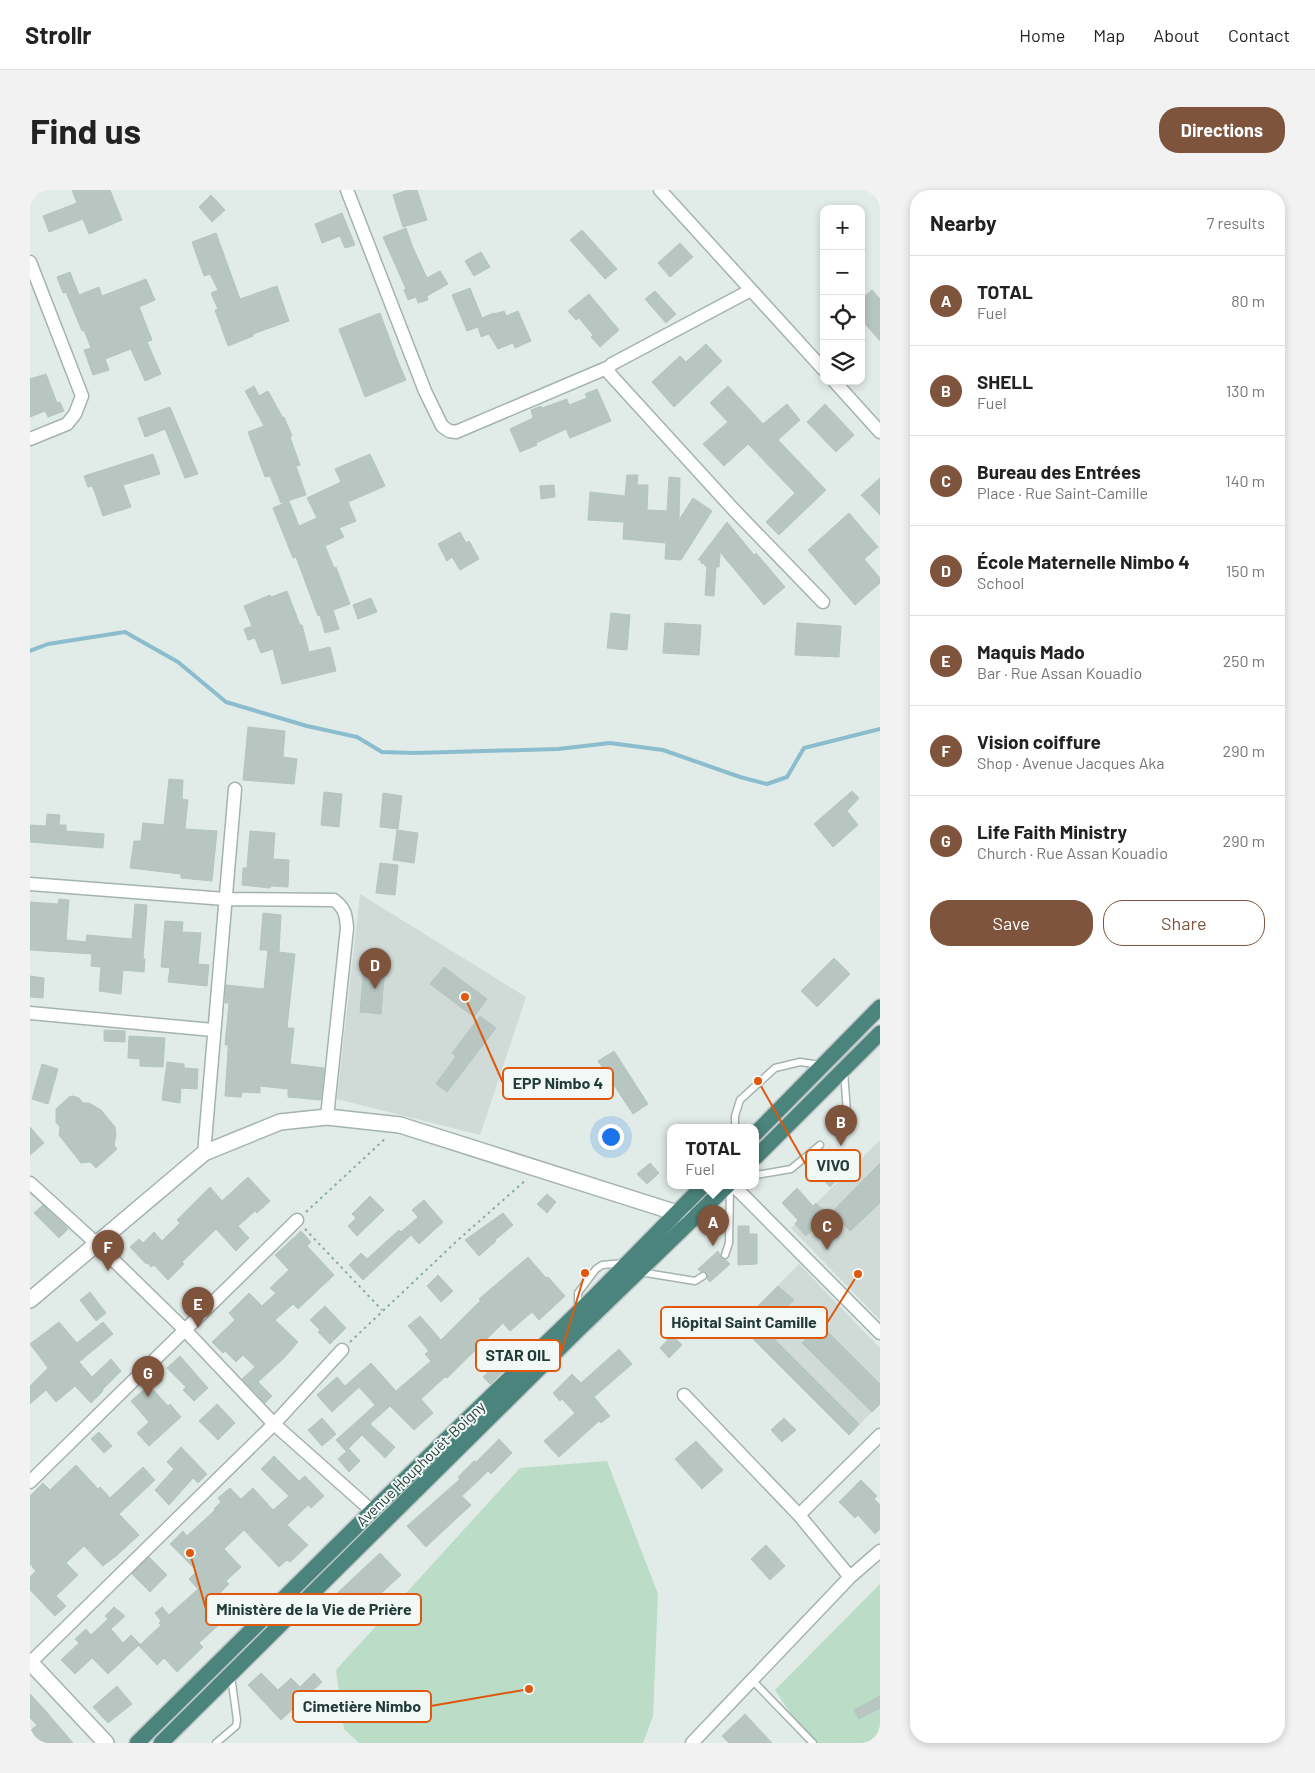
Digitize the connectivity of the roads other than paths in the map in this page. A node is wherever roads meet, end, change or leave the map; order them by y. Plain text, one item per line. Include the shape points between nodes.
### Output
1 (348, 190) edge
2 (660, 190) edge
3 (30, 262) edge
4 (751, 290) junction
5 (820, 366) edge
6 (609, 368) junction
7 (838, 385) edge
8 (880, 432) edge
9 (30, 439) edge
10 (823, 602) dead end
11 (235, 788) dead end
12 (30, 884) edge
13 (225, 899) junction
14 (880, 1006) edge
15 (30, 1013) edge
16 (214, 1030) junction
17 (880, 1033) edge
18 (822, 1065) junction
19 (844, 1069) junction
20 (328, 1117) junction
21 (735, 1124) edge
22 (759, 1130) edge
23 (835, 1131) dead end
24 (820, 1145) dead end
25 (204, 1153) junction
26 (759, 1153) edge
27 (759, 1174) edge
28 (30, 1183) edge
29 (700, 1189) edge
30 (726, 1189) edge
31 (731, 1189) edge
32 (735, 1189) edge
33 (677, 1212) junction
34 (297, 1220) road end
35 (691, 1220) junction
36 (97, 1244) junction
37 (725, 1255) dead end
38 (633, 1267) junction
39 (703, 1276) dead end
40 (30, 1300) edge
41 (184, 1329) junction
42 (880, 1333) edge
43 (342, 1350) road end
44 (684, 1396) dead end
45 (274, 1424) junction
46 (880, 1435) edge
47 (30, 1482) edge
48 (372, 1511) junction
49 (799, 1514) junction
50 (880, 1551) edge
51 (850, 1577) junction
52 (30, 1662) edge
53 (231, 1674) junction
54 (752, 1680) junction
55 (106, 1743) edge
56 (137, 1743) edge
57 (161, 1743) edge
58 (216, 1743) edge
59 (692, 1743) edge
60 (813, 1743) edge

1 - 6 street via 425,391 442,426 449,431 456,432
2 - 4 street
3 - 9 street via 82,396 68,424
4 - 5 street
4 - 6 street
6 - 10 street via 609,373 734,510
7 - 8 street
11 - 13 street
12 - 13 street
13 - 16 street
13 - 20 street via 334,900 345,912 347,928
14 - 18 highway
15 - 16 street
16 - 25 street
17 - 19 highway
18 - 21 lane via 800,1062 775,1068 740,1100
18 - 22 highway
19 - 23 lane via 847,1113
19 - 26 highway
20 - 25 street via 280,1122
20 - 33 street via 400,1125
24 - 27 lane via 791,1169
25 - 36 street
28 - 36 street
29 - 33 highway, Avenue Houphouët-Boigny
30 - 35 highway, Avenue Houphouët-Boigny
31 - 37 lane via 729,1243
32 - 42 street
33 - 35 street
33 - 38 highway, Avenue Houphouët-Boigny
34 - 41 street
35 - 38 highway, Avenue Houphouët-Boigny
36 - 40 street
36 - 41 street
38 - 39 lane via 695,1281
38 - 48 highway, Avenue Houphouët-Boigny via 578,1312
38 - 53 highway, Avenue Houphouët-Boigny via 475,1434
41 - 45 street
41 - 47 street
43 - 45 street
44 - 49 street
45 - 48 street
45 - 52 street
46 - 49 street
48 - 56 highway, Avenue Houphouët-Boigny
49 - 51 street
50 - 51 street
51 - 54 street
52 - 55 street
53 - 57 highway, Avenue Houphouët-Boigny
53 - 58 lane via 236,1726
54 - 59 street
54 - 60 lane

